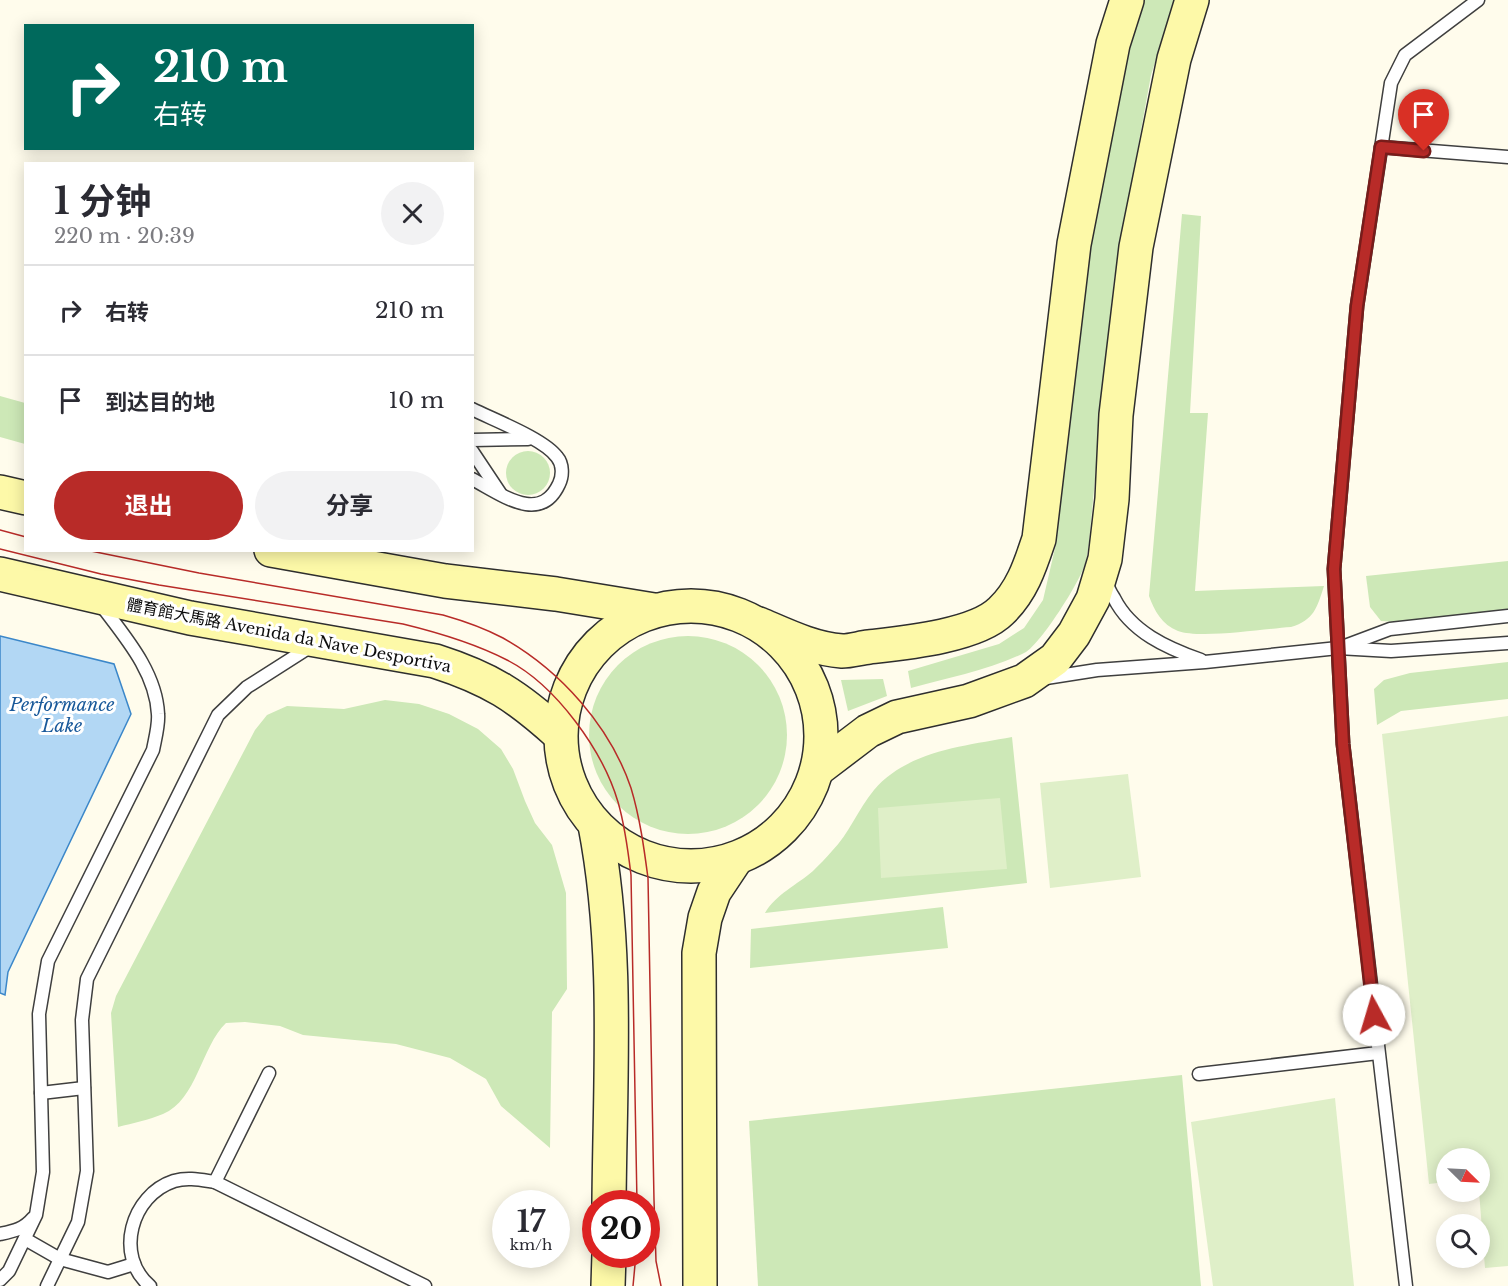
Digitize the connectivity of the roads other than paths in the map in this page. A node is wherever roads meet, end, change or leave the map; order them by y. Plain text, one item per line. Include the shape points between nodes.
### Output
1 (1127, 0) edge
2 (1192, 0) edge
3 (1478, 0) edge
4 (1381, 147) junction
5 (1508, 157) edge
6 (474, 410) edge
7 (532, 439) junction
8 (474, 440) edge
9 (474, 454) edge
10 (474, 480) edge
11 (0, 492) edge
12 (500, 494) junction
13 (24, 498) edge
14 (282, 552) edge
15 (1105, 559) junction
16 (0, 574) edge
17 (95, 596) junction
18 (654, 610) junction
19 (1508, 616) edge
20 (759, 624) junction
21 (319, 641) junction
22 (1508, 643) edge
23 (1338, 648) junction
24 (1205, 662) junction
25 (1024, 681) junction
26 (560, 735) junction
27 (818, 769) junction
28 (595, 825) junction
29 (736, 859) junction
30 (1378, 1053) junction
31 (269, 1073) dead end
32 (1199, 1074) dead end
33 (84, 1088) junction
34 (41, 1093) junction
35 (215, 1182) junction
36 (609, 1190) edge
37 (36, 1215) junction
38 (0, 1234) edge
39 (25, 1239) junction
40 (60, 1259) junction
41 (134, 1264) junction
42 (609, 1268) edge
43 (5, 1275) edge
44 (1, 1286) edge
45 (47, 1286) edge
46 (150, 1286) edge
47 (425, 1286) edge
48 (608, 1286) edge
49 (700, 1286) edge
50 (1406, 1286) edge

1 - 20 main road via 1113,44 1074,244 1039,539 1017,594 999,613 976,626 905,643 842,651 799,641
2 - 15 main road via 1174,59 1136,247 1116,416
3 - 4 lane via 1405,55 1391,83
4 - 5 lane
4 - 23 lane via 1357,306 1348,403 1334,569
6 - 7 lane
7 - 8 lane
7 - 12 lane via 559,459 561,479 554,495 533,505
9 - 12 lane
10 - 12 lane
11 - 13 main road
14 - 18 main road via 445,581
15 - 24 lane via 1107,586 1130,621 1154,640
15 - 25 main road via 1093,599 1074,634 1055,659
16 - 17 main road, 體育館大馬路 Avenida da Nave Desportiva
17 - 21 main road, 體育館大馬路 Avenida da Nave Desportiva
17 - 34 lane via 148,673 158,714 153,750 48,961 39,1014
18 - 20 main road via 690,605 726,609
18 - 26 main road via 606,637 587,657 564,707
19 - 23 lane via 1389,628
20 - 27 main road via 791,651 812,686 821,727
21 - 26 main road, 體育館大馬路 Avenida da Nave Desportiva via 469,672 513,696
21 - 33 lane via 247,687 218,716 87,979 82,1020
22 - 23 lane via 1391,651
23 - 24 lane
23 - 30 lane via 1343,744
24 - 25 lane via 1097,670
25 - 27 main road via 969,700 897,717 868,731
26 - 28 main road via 564,768 576,799
27 - 29 main road via 801,807 772,838
28 - 29 main road via 625,849 661,864 699,867
28 - 36 main road via 610,949
29 - 49 main road via 714,892 699,953
30 - 32 lane
30 - 50 lane
31 - 35 lane
33 - 34 lane
33 - 40 lane via 87,1171 78,1222
34 - 37 lane via 43,1172
35 - 41 lane via 195,1178 174,1181 156,1190 132,1223 130,1244
35 - 47 lane
37 - 38 lane via 16,1231
37 - 39 lane
39 - 40 lane
39 - 43 lane
40 - 41 lane via 108,1272
40 - 45 lane
41 - 46 lane
42 - 48 main road
43 - 44 lane

